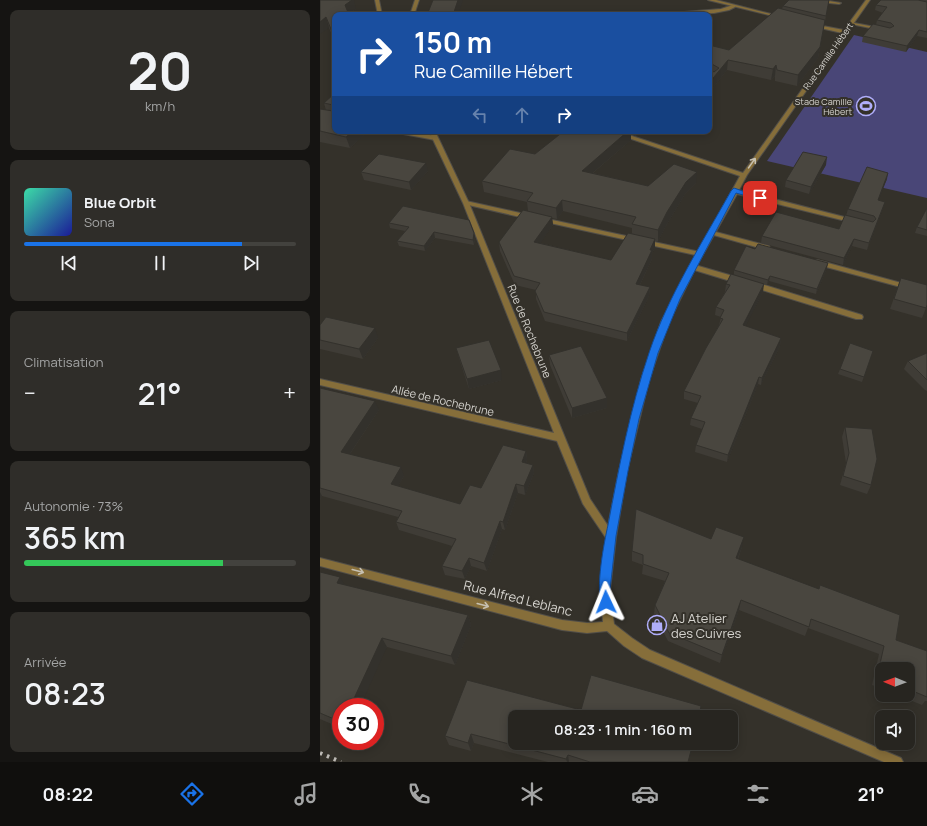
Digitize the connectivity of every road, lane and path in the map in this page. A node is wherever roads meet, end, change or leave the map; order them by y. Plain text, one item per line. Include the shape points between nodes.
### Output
1 (377, 0) edge
2 (417, 0) edge
3 (710, 0) edge
4 (810, 0) edge
5 (868, 0) edge
6 (839, 3) dead end
7 (733, 6) junction
8 (379, 12) edge
9 (413, 12) edge
10 (687, 12) edge
11 (785, 18) edge
12 (851, 23) junction
13 (807, 24) edge
14 (889, 31) edge
15 (845, 32) junction
16 (620, 134) edge
17 (433, 135) edge
18 (744, 175) junction
19 (734, 191) junction
20 (466, 203) junction
21 (863, 223) edge
22 (712, 233) junction
23 (776, 250) edge
24 (700, 254) junction
25 (806, 259) edge
26 (693, 267) junction
27 (927, 292) edge
28 (859, 317) dead end
29 (320, 382) edge
30 (561, 438) junction
31 (611, 536) junction
32 (320, 562) edge
33 (609, 626) junction
34 (897, 762) edge

1 - 8 street
2 - 9 street
3 - 7 street
4 - 6 street
5 - 12 street, Rue Camille Hébert
7 - 10 street via 722,10
7 - 11 street
12 - 14 street
12 - 15 street, Rue Camille Hébert
13 - 15 street
18 -> 15 street, Rue Camille Hébert
16 - 18 street
17 - 20 street, Rue de Rochebrune
18 - 19 street, Rue Camille Hébert
19 - 21 street
19 - 22 street, Rue Camille Hébert
20 - 24 street
20 - 30 street, Rue de Rochebrune
22 - 23 street
22 - 24 street, Rue Camille Hébert
24 - 26 street, Rue Camille Hébert
25 - 27 street
26 - 28 street
26 - 31 street, Rue Camille Hébert via 665,322 645,380 623,471
29 - 30 street, Allée de Rochebrune
30 - 31 street, Rue de Rochebrune via 586,501
31 - 33 street, Rue Camille Hébert via 605,590
32 -> 33 street, Rue Alfred Leblanc via 562,625 587,628
33 - 34 street via 646,654

